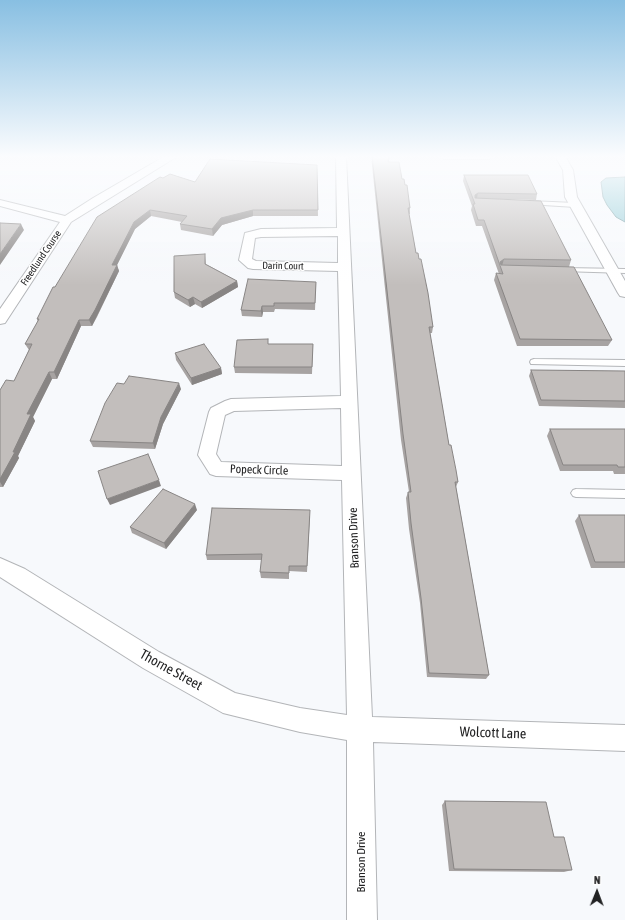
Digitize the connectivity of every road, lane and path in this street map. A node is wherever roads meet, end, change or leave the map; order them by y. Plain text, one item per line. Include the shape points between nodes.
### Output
1 (99, 199) edge
2 (343, 199) edge
3 (572, 199) edge
4 (0, 203) edge
5 (525, 203) edge
6 (574, 205) junction
7 (67, 220) junction
8 (344, 232) junction
9 (346, 267) junction
10 (555, 270) edge
11 (612, 271) junction
12 (625, 271) edge
13 (625, 293) edge
14 (0, 320) edge
15 (534, 362) dead end
16 (625, 363) edge
17 (350, 402) junction
18 (352, 473) junction
19 (576, 494) dead end
20 (625, 494) edge
21 (0, 567) edge
22 (360, 729) junction
23 (625, 738) edge
24 (362, 920) edge

1 - 7 street, Freedlund Course
2 - 8 street, Branson Drive
3 - 6 street
4 - 7 street
5 - 6 lane
6 - 11 street
7 - 14 street, Freedlund Course
8 - 9 street, Branson Drive
8 - 9 street, Darin Court via 261,233 249,236 245,260 253,265
9 - 17 street, Branson Drive
10 - 11 lane
11 - 12 lane
11 - 13 street
15 - 16 lane
17 - 18 street, Branson Drive
17 - 18 street, Popeck Circle via 230,405 217,412 207,455 216,468
18 - 22 street, Branson Drive
19 - 20 lane
21 - 22 street, Thorne Street via 151,660 232,704 300,720
22 - 23 street, Wolcott Lane
22 - 24 street, Branson Drive

